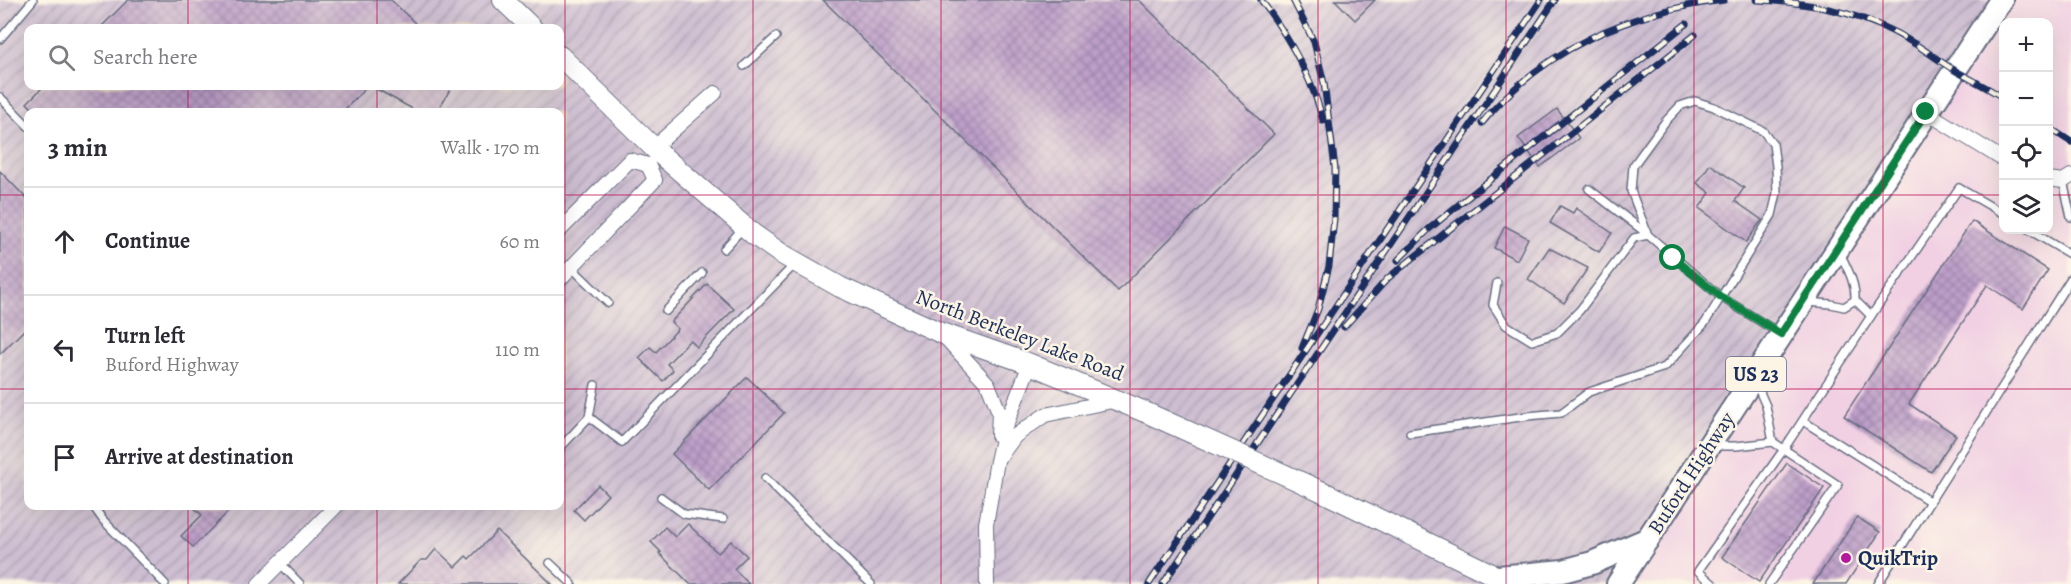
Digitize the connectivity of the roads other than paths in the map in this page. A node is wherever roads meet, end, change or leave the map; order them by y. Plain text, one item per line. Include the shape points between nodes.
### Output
1 (33, 0) edge
2 (503, 0) edge
3 (2001, 0) edge
4 (528, 24) edge
5 (776, 37) dead end
6 (0, 39) edge
7 (564, 60) edge
8 (744, 66) dead end
9 (715, 93) dead end
10 (0, 97) edge
11 (1926, 112) junction
12 (24, 122) edge
13 (654, 155) junction
14 (1999, 157) edge
15 (2061, 179) edge
16 (1589, 189) dead end
17 (1999, 211) edge
18 (2071, 217) edge
19 (564, 226) edge
20 (745, 226) junction
21 (1648, 234) junction
22 (2036, 234) edge
23 (1838, 247) junction
24 (724, 249) dead end
25 (2071, 255) edge
26 (796, 262) junction
27 (571, 267) junction
28 (702, 273) dead end
29 (564, 275) edge
30 (2071, 278) edge
31 (1497, 283) dead end
32 (1721, 297) junction
33 (1855, 300) junction
34 (1802, 302) junction
35 (608, 303) dead end
36 (666, 311) dead end
37 (1871, 315) junction
38 (941, 333) junction
39 (1781, 334) junction
40 (1030, 364) junction
41 (1754, 378) junction
42 (595, 385) dead end
43 (1118, 399) junction
44 (589, 417) junction
45 (1803, 421) junction
46 (1410, 433) dead end
47 (1773, 442) junction
48 (564, 444) edge
49 (1709, 446) junction
50 (1785, 449) junction
51 (997, 461) junction
52 (765, 478) dead end
53 (661, 497) dead end
54 (1929, 501) junction
55 (96, 510) edge
56 (332, 510) edge
57 (723, 519) dead end
58 (1648, 539) junction
59 (280, 563) junction
60 (550, 563) dead end
61 (1505, 582) edge
62 (165, 584) edge
63 (259, 584) edge
64 (300, 584) edge
65 (572, 584) edge
66 (871, 584) edge
67 (987, 584) edge
68 (1618, 584) edge
69 (1713, 584) edge
70 (1769, 584) edge
71 (1878, 584) edge

1 - 6 lane
2 - 4 street
3 - 11 main road, Buford Highway / US 23
5 - 8 lane
7 - 13 street, North Berkeley Lake Road
9 - 13 street
10 - 12 lane
11 - 14 street
11 - 23 main road, Buford Highway / US 23
13 - 19 street via 630,160
13 - 20 street, North Berkeley Lake Road
13 - 27 street via 655,180
15 - 18 lane
16 - 21 lane
17 - 37 lane via 1959,188
20 - 24 lane
20 - 26 street, North Berkeley Lake Road
21 - 31 lane via 1634,238 1580,310 1557,333 1532,341 1506,325 1493,305
21 - 32 lane
21 - 32 lane via 1631,191 1633,165 1680,106 1695,101 1763,131 1773,144 1777,193 1772,215
22 - 25 lane
23 - 33 lane via 1852,278
23 - 34 main road, Buford Highway / US 23
26 - 38 street, North Berkeley Lake Road via 840,287
26 - 44 lane via 622,442
27 - 29 street
27 - 35 lane
28 - 36 lane
30 - 54 lane
32 - 39 lane
32 - 46 lane via 1705,323 1665,367 1589,392 1561,413
33 - 34 lane via 1844,307
33 - 37 lane
34 - 39 main road, Buford Highway / US 23
37 - 45 lane
38 - 40 street, North Berkeley Lake Road
38 - 51 street via 988,384 999,412
39 - 41 main road, Buford Highway / US 23
40 - 43 street, North Berkeley Lake Road
40 - 51 street via 1004,430
41 - 47 lane via 1766,406
41 - 49 main road, Buford Highway / US 23
42 - 44 lane
43 - 51 street via 1045,416 1015,436
43 - 61 street, North Berkeley Lake Road, bridge via 1323,492
44 - 48 lane
45 - 50 lane
45 - 54 lane
47 - 49 lane
47 - 50 lane
49 - 58 main road, Buford Highway / US 23
50 - 69 lane via 1698,571
50 - 70 lane via 1838,485
51 - 67 street via 986,524
52 - 66 lane
53 - 57 lane via 684,514
54 - 71 lane
55 - 62 lane
56 - 59 street
58 - 61 main road via 1592,563
58 - 68 main road, Buford Highway / US 23
59 - 63 street
59 - 64 lane
60 - 65 lane

